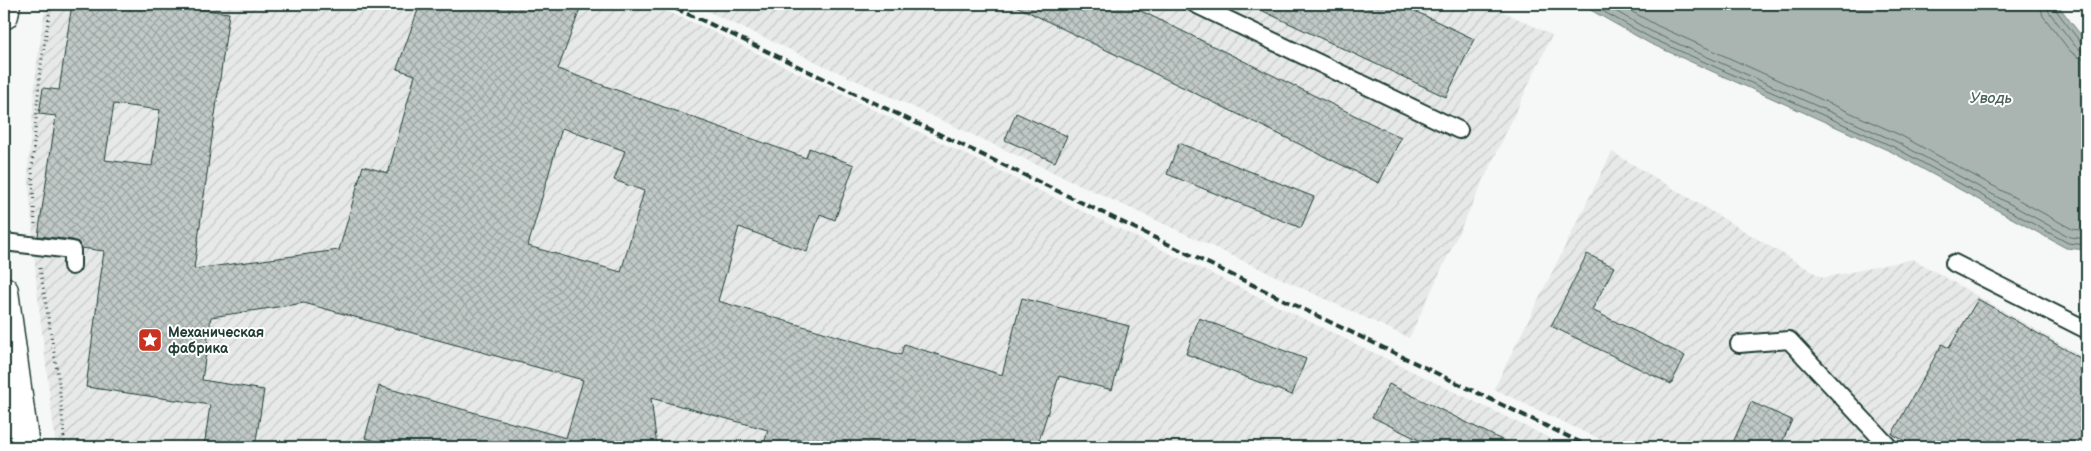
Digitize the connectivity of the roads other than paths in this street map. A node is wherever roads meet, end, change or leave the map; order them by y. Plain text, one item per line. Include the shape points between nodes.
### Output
1 (6, 4) edge
2 (1195, 4) edge
3 (4, 15) edge
4 (1459, 130) dead end
5 (4, 242) edge
6 (1954, 263) dead end
7 (72, 266) dead end
8 (4, 292) edge
9 (2087, 330) edge
10 (1739, 344) dead end
11 (25, 447) edge
12 (1889, 447) edge

1 - 3 main road
2 - 4 lane
5 - 7 lane via 72,250
6 - 9 lane
8 - 11 main road
10 - 12 lane via 1789,340

